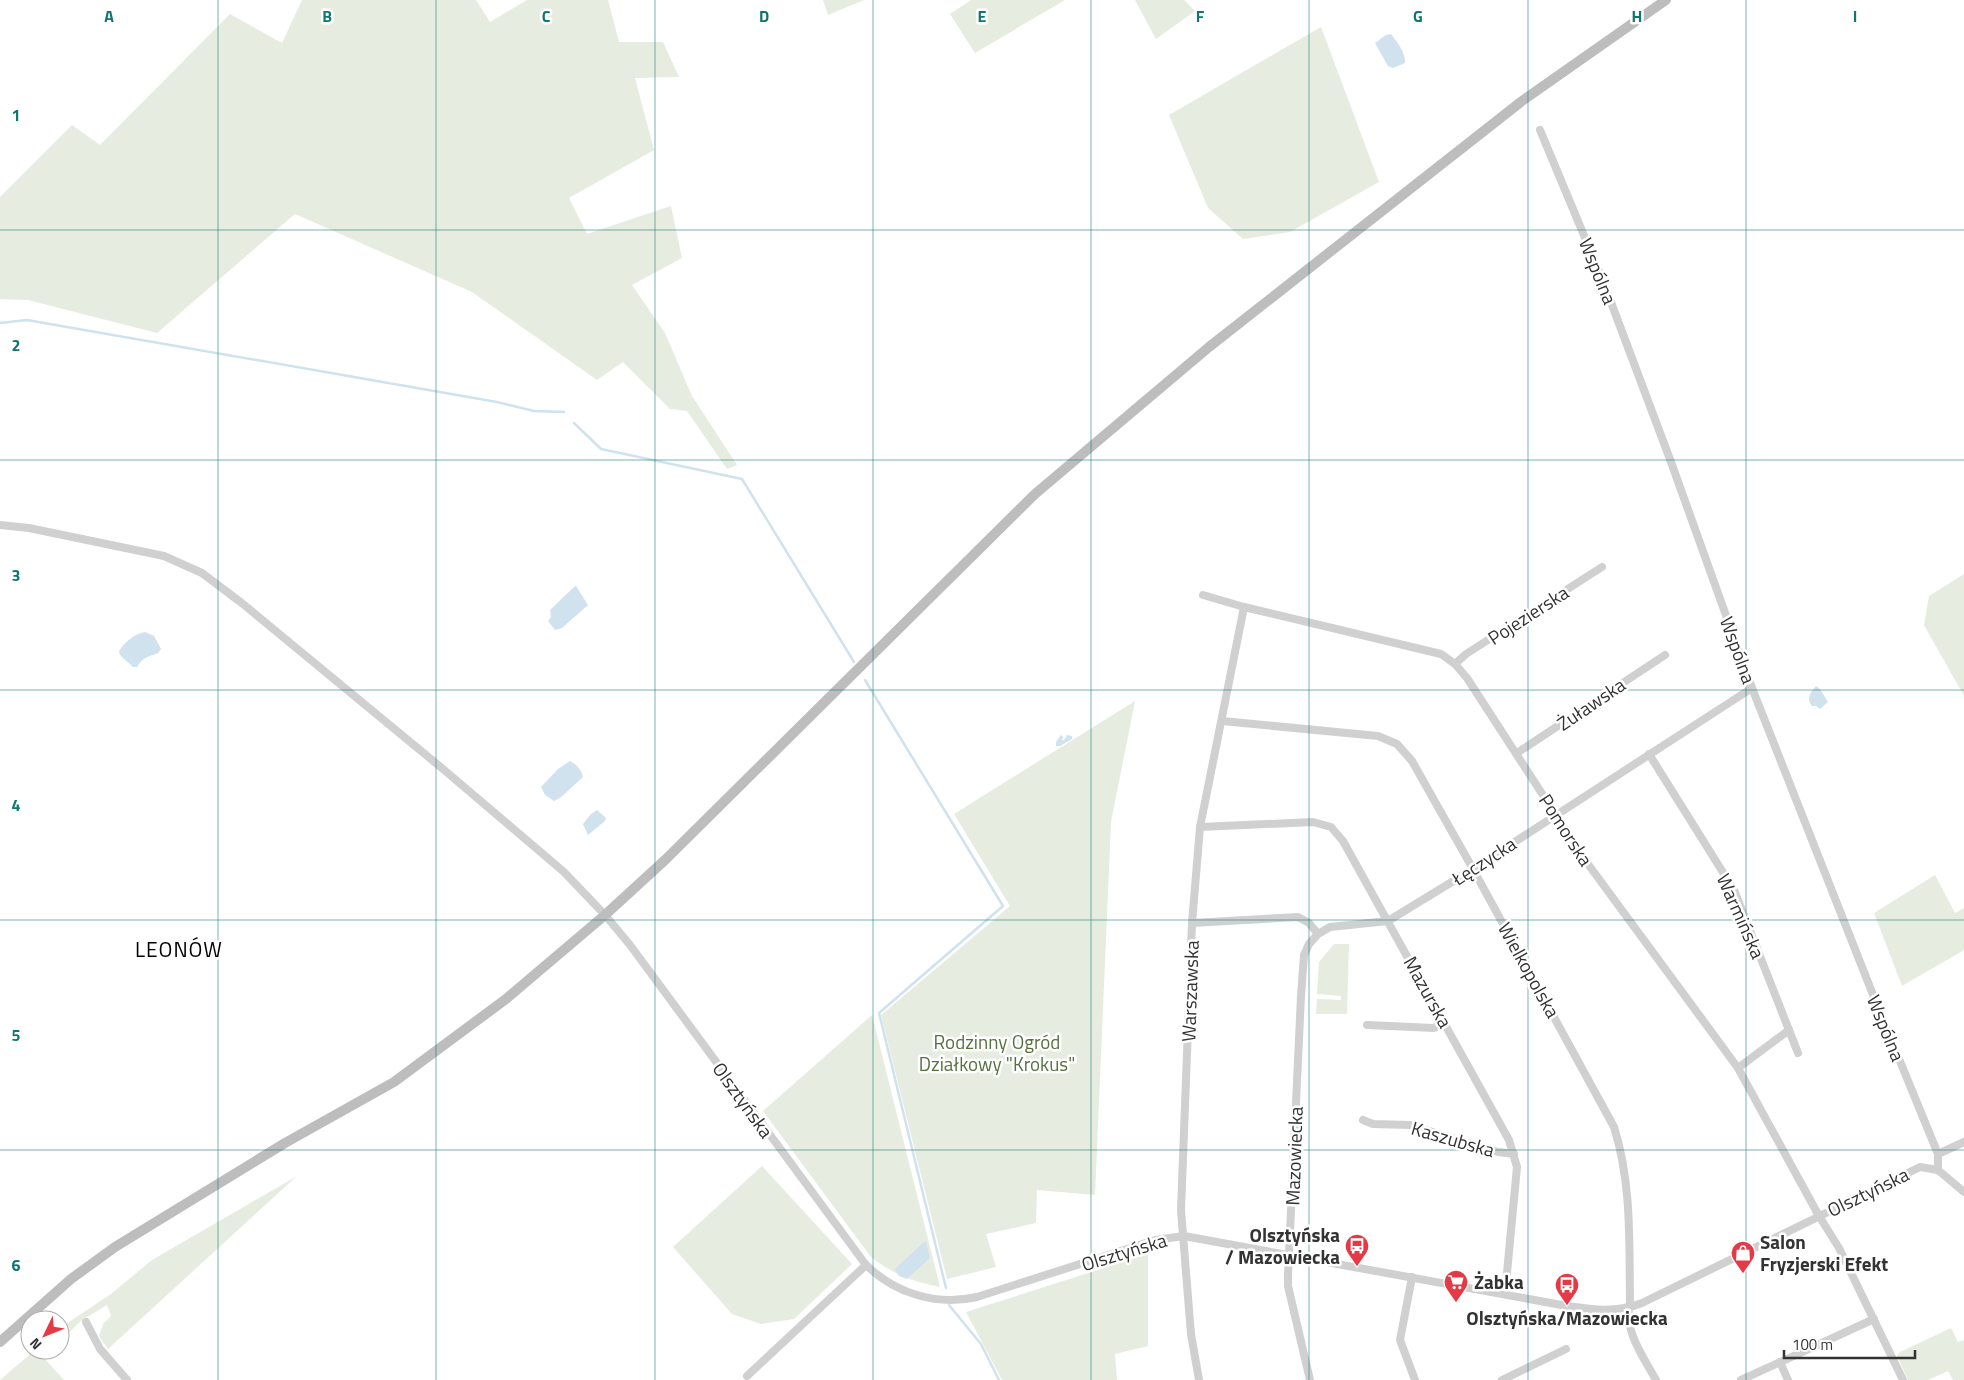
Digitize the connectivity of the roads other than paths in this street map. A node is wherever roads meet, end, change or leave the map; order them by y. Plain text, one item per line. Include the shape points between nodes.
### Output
1 (1666, 0) edge
2 (1540, 130) dead end
3 (0, 525) edge
4 (1602, 567) dead end
5 (1203, 595) dead end
6 (1244, 606) junction
7 (1665, 655) dead end
8 (1455, 664) junction
9 (1752, 688) junction
10 (1222, 721) junction
11 (1516, 754) junction
12 (1649, 754) junction
13 (1555, 814) junction
14 (1200, 826) junction
15 (1473, 869) junction
16 (605, 915) junction
17 (1388, 921) junction
18 (1192, 923) junction
19 (1318, 934) junction
20 (1444, 1022) junction
21 (1367, 1025) dead end
22 (1789, 1030) junction
23 (1798, 1053) dead end
24 (1738, 1068) junction
25 (1363, 1120) dead end
26 (1964, 1142) edge
27 (1514, 1154) junction
28 (1938, 1154) junction
29 (1938, 1170) junction
30 (1964, 1192) edge
31 (1819, 1216) junction
32 (1184, 1236) junction
33 (1290, 1255) junction
34 (866, 1265) junction
35 (1412, 1277) junction
36 (1505, 1294) junction
37 (1628, 1308) junction
38 (1874, 1319) junction
39 (86, 1322) dead end
40 (0, 1342) edge
41 (1566, 1350) dead end
42 (1780, 1362) junction
43 (747, 1376) dead end
44 (127, 1380) edge
45 (1199, 1380) edge
46 (1310, 1380) edge
47 (1415, 1380) edge
48 (1502, 1380) edge
49 (1656, 1380) edge
50 (1742, 1380) edge
51 (1788, 1380) edge
52 (1903, 1380) edge

1 - 16 main road via 1522,101 1209,347 1035,494 665,860
2 - 9 street, Wspólna via 1610,299
3 - 16 street, Olsztyńska via 164,556 202,573 428,756 564,872
4 - 8 street, Pojezierska
5 - 6 street, Pomorska
6 - 8 street, Pomorska via 1441,654
6 - 10 street, Warszawska
7 - 11 street, Żuławska
8 - 11 street, Pomorska via 1468,678
9 - 12 street, Łęczycka
9 - 28 street, Wspólna
10 - 14 street, Warszawska
10 - 15 street, Wielkopolska via 1378,736 1397,744 1412,761
11 - 13 street, Pomorska
12 - 13 street, Łęczycka
12 - 22 street, Warmińska via 1734,890
13 - 15 street, Łęczycka
13 - 24 street, Pomorska via 1585,860
14 - 17 street, Mazurska via 1313,822 1331,827 1343,841
14 - 18 street, Warszawska
15 - 17 street, Łęczycka
15 - 37 street, Wielkopolska via 1614,1127 1628,1192
16 - 34 street, Olsztyńska
16 - 40 main road via 506,999 394,1082 115,1247 71,1279
17 - 19 street, Łęczycka via 1330,927
17 - 20 street, Mazurska
18 - 19 street via 1298,917 1309,923
18 - 32 street, Warszawska via 1181,1210
19 - 33 street, Mazowiecka via 1304,956
20 - 21 street via 1434,1028
20 - 27 street, Mazurska
22 - 23 street, Warmińska
22 - 24 street
24 - 31 street, Pomorska
25 - 27 street, Kaszubska via 1373,1124 1410,1125
26 - 28 street
27 - 36 street, Mazurska via 1516,1167
28 - 29 street, Wspólna
29 - 30 street
29 - 31 street, Olsztyńska via 1922,1167 1912,1170
31 - 37 street, Olsztyńska
31 - 38 street, Pomorska via 1839,1248
32 - 33 street, Olsztyńska
32 - 34 street, Olsztyńska via 1155,1240 965,1300 932,1299 903,1290
32 - 45 street, Warszawska via 1191,1334
33 - 35 street, Olsztyńska
33 - 46 street, Mazowiecka via 1288,1286
34 - 43 street
35 - 36 street, Olsztyńska
35 - 47 street via 1400,1340
36 - 37 street, Olsztyńska via 1600,1311
37 - 49 street, Wielkopolska via 1631,1330
38 - 42 street
38 - 52 street, Pomorska
39 - 44 street via 100,1349
41 - 48 street
42 - 50 street
42 - 51 street

